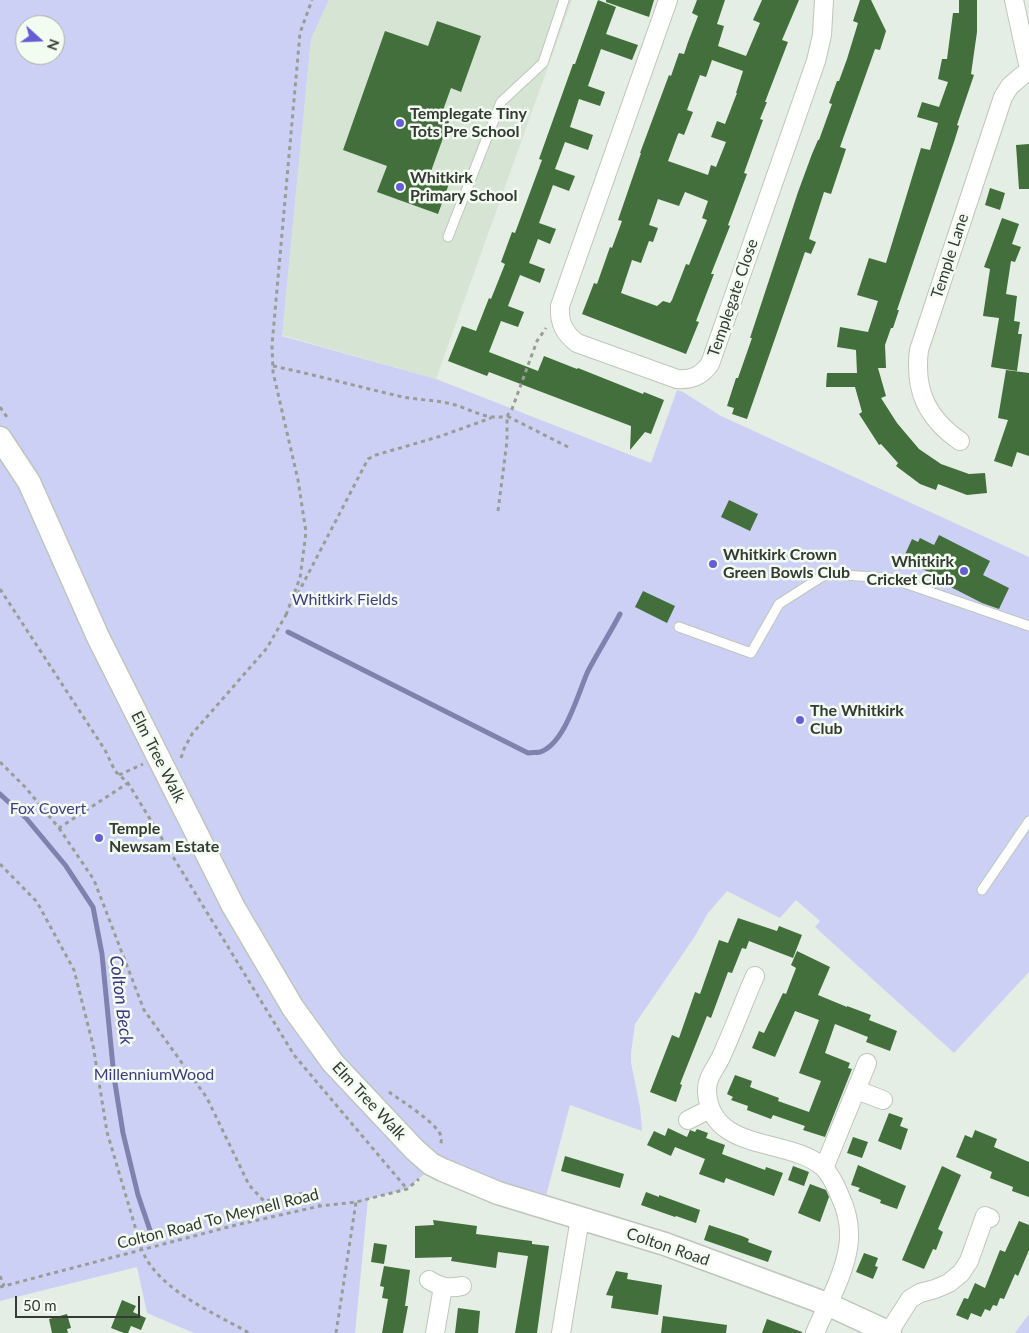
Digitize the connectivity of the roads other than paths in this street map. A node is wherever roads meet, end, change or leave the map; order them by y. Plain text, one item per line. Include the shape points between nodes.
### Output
1 (564, 0) edge
2 (668, 0) edge
3 (824, 0) edge
4 (1014, 0) edge
5 (1029, 70) edge
6 (448, 237) dead end
7 (0, 438) edge
8 (960, 441) dead end
9 (679, 626) dead end
10 (1029, 626) edge
11 (1029, 821) edge
12 (982, 890) dead end
13 (755, 976) dead end
14 (867, 1063) dead end
15 (857, 1090) junction
16 (883, 1100) dead end
17 (710, 1110) junction
18 (688, 1120) dead end
19 (437, 1167) joint
20 (824, 1168) junction
21 (580, 1218) junction
22 (990, 1218) dead end
23 (462, 1286) dead end
24 (827, 1304) junction
25 (435, 1333) edge
26 (561, 1333) edge
27 (815, 1333) edge
28 (890, 1333) edge

1 - 6 lane via 543,63 501,102
2 - 3 street, Templegate Close via 560,306 559,317 562,328 578,343 678,380 696,377 710,364 816,61 822,35
4 - 5 street
5 - 8 street, Temple Lane via 1010,86 1003,97 919,350 918,376 924,401 938,423
7 - 19 street, Elm Tree Walk via 29,482 98,637 233,906 293,1008 333,1063 415,1150
9 - 10 lane via 750,653 779,604 826,574 890,578
11 - 12 lane
13 - 17 street via 711,1074 707,1091
14 - 15 street
15 - 16 street
15 - 20 street
17 - 18 street
17 - 20 street via 722,1126 741,1137 801,1155
19 - 21 street, Colton Road via 498,1193
20 - 24 street via 844,1204 850,1232 842,1270
21 - 24 street, Colton Road via 665,1244
21 - 26 street
22 - 28 street via 985,1216 969,1261 961,1273 949,1283 910,1298
23 - 25 street via 452,1288 436,1284
24 - 27 street
24 - 28 street, Colton Road

